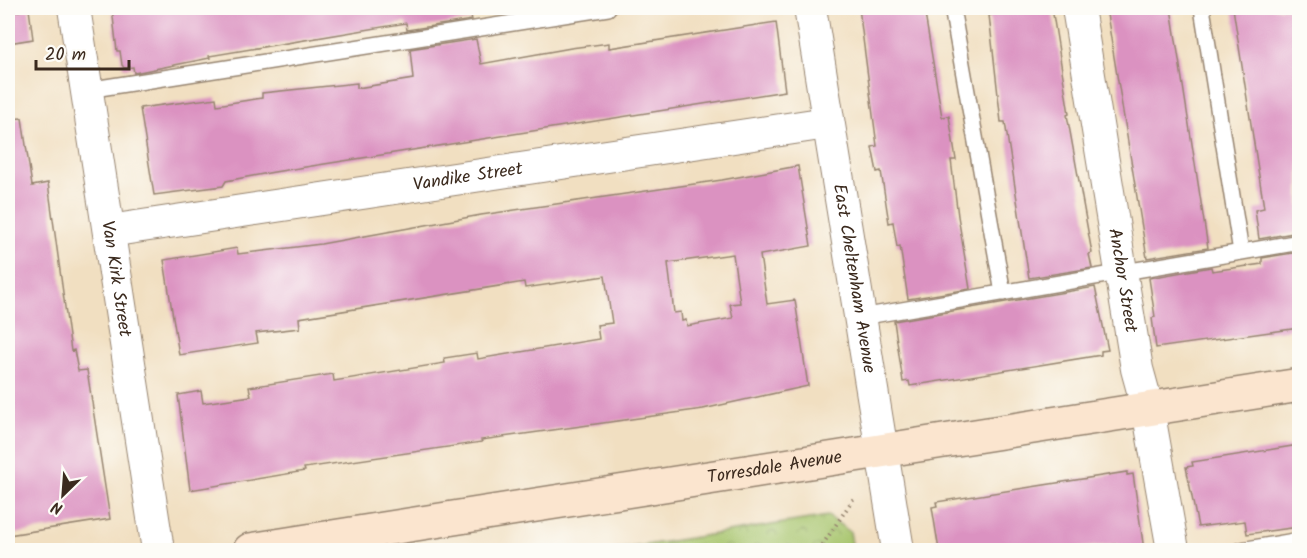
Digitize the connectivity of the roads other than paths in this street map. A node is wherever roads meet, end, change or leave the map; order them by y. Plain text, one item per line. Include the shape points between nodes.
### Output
1 (74, 8) edge
2 (608, 8) edge
3 (810, 8) edge
4 (952, 8) edge
5 (1078, 8) edge
6 (1202, 8) edge
7 (87, 90) junction
8 (827, 123) junction
9 (110, 231) junction
10 (1299, 242) edge
11 (1241, 252) junction
12 (1121, 272) junction
13 (1003, 293) junction
14 (861, 317) junction
15 (1299, 385) edge
16 (1148, 409) junction
17 (882, 451) junction
18 (1299, 540) edge
19 (158, 550) edge
20 (250, 550) edge
21 (898, 550) edge
22 (1173, 550) edge
23 (1242, 550) edge

1 - 7 street, Van Kirk Street
2 - 7 lane
3 - 8 street, East Cheltenham Avenue
4 - 13 lane
5 - 12 street, Anchor Street
6 - 11 lane
7 - 9 street, Van Kirk Street
8 - 9 street, Vandike Street
8 - 14 street, East Cheltenham Avenue
9 - 19 street, Van Kirk Street
10 - 11 lane
11 - 12 lane
12 - 13 lane
12 - 16 street, Anchor Street via 1137,369
13 - 14 lane
14 - 17 street, East Cheltenham Avenue
15 - 16 street, Torresdale Avenue
16 - 17 street, Torresdale Avenue
16 - 22 street, Anchor Street
17 - 20 street, Torresdale Avenue
17 - 21 street, East Cheltenham Avenue
18 - 23 lane

